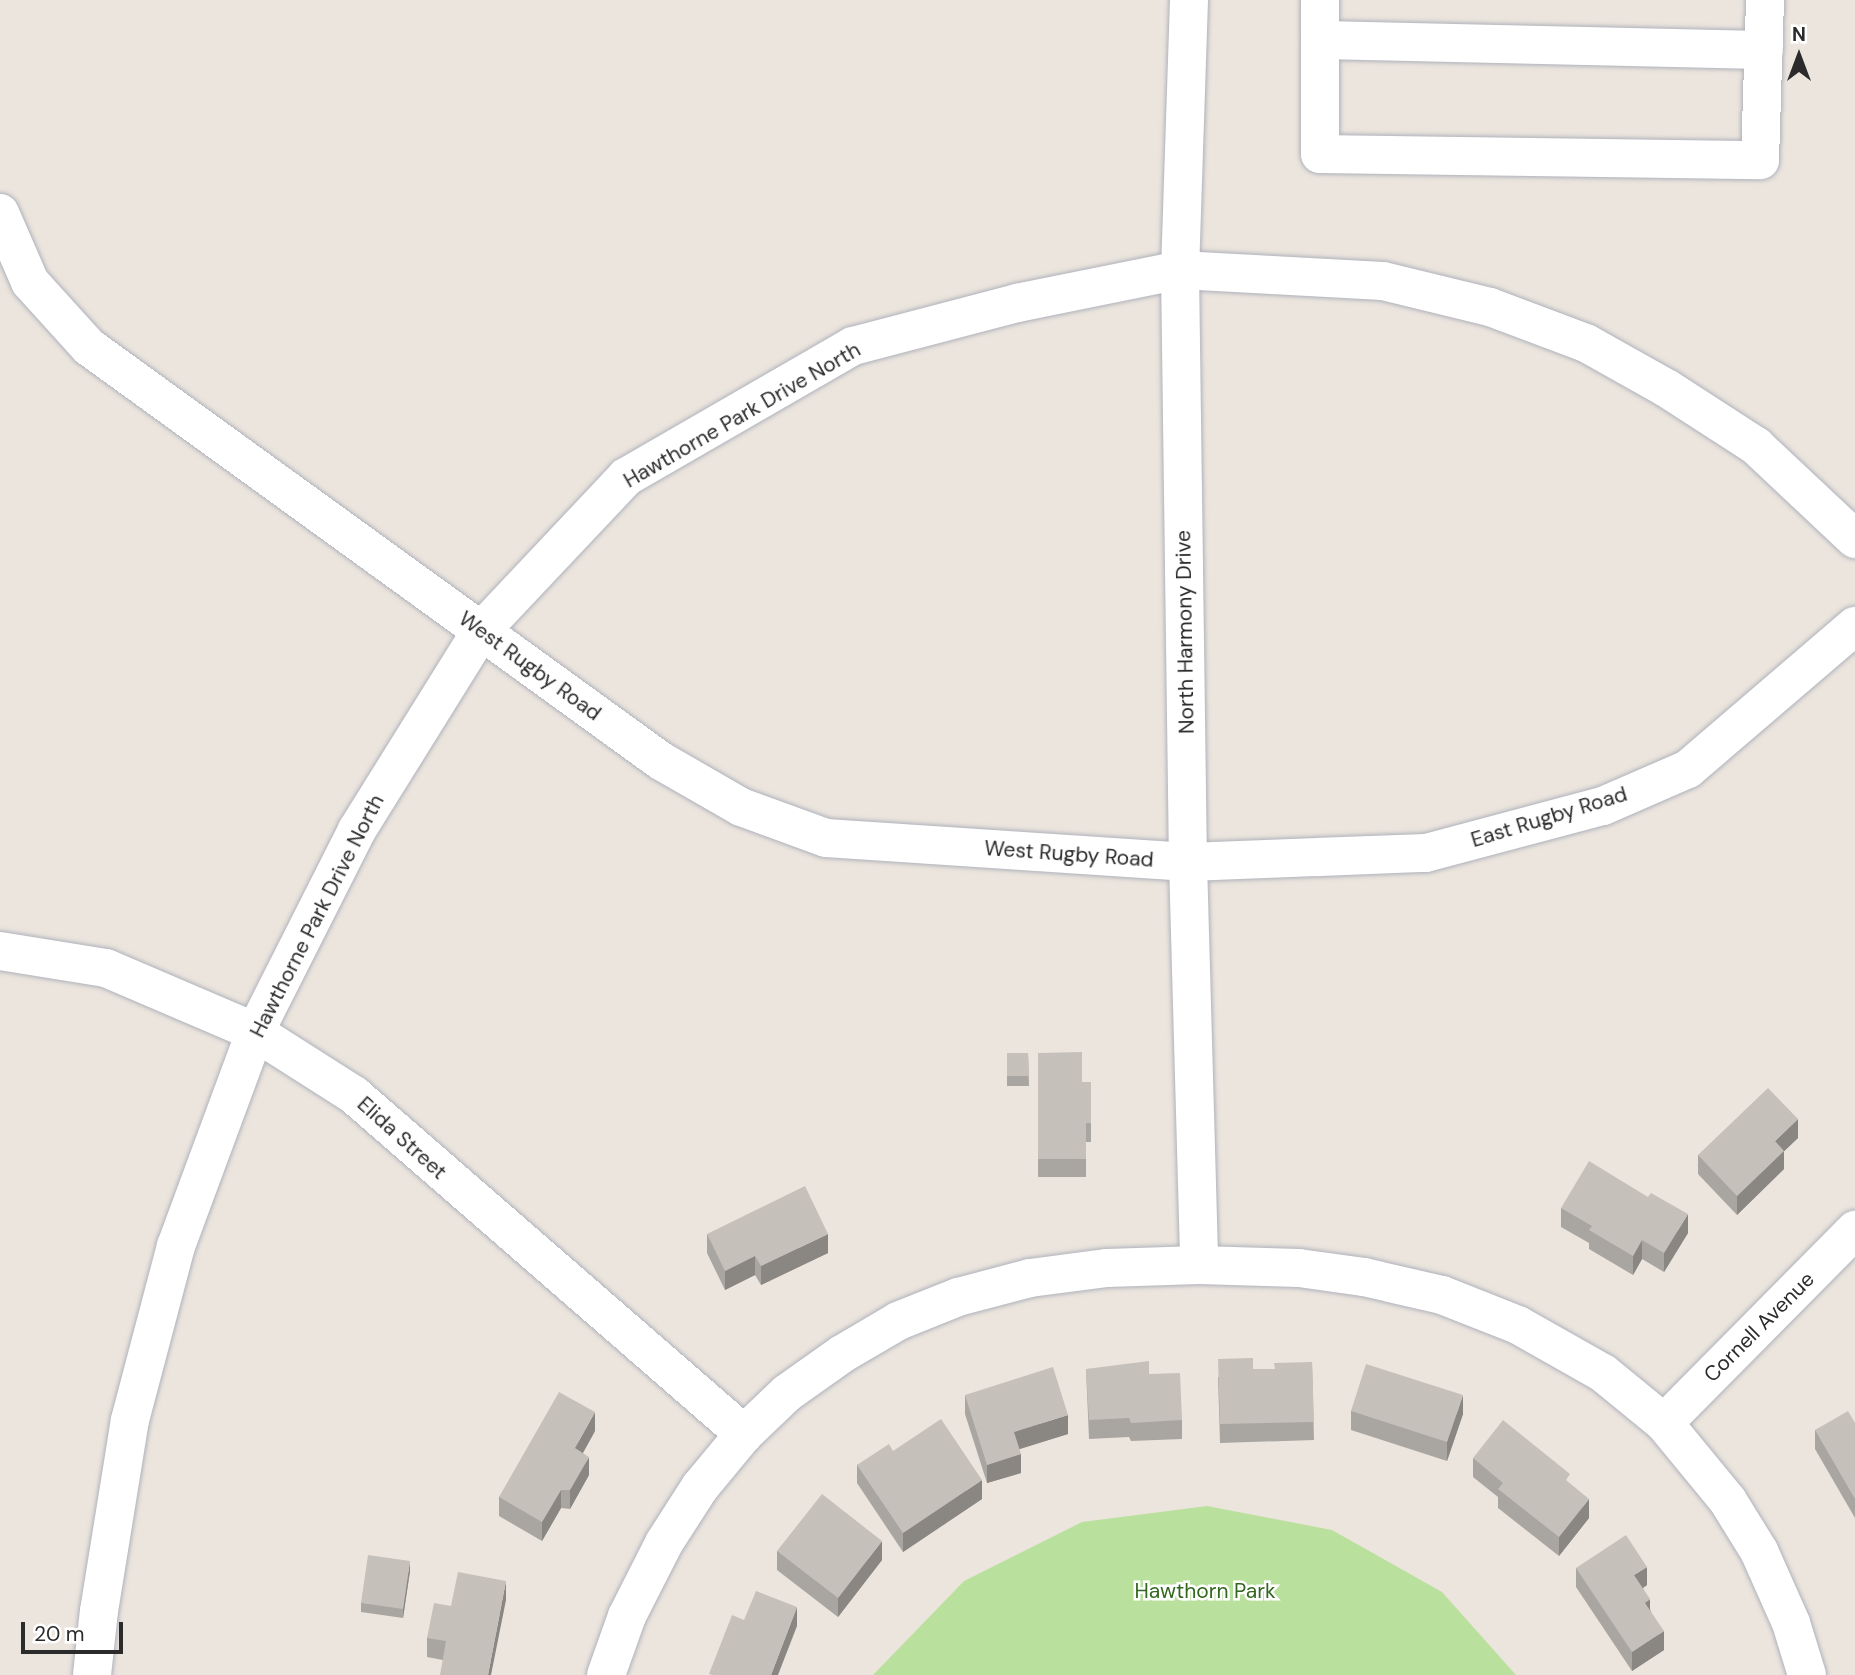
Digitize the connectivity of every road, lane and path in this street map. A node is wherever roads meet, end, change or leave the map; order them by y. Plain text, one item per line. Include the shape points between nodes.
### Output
1 (1189, 0) edge
2 (1320, 0) edge
3 (1765, 0) edge
4 (1320, 40) junction
5 (1764, 50) junction
6 (0, 214) edge
7 (1180, 270) junction
8 (1855, 539) edge
9 (1855, 626) edge
10 (481, 631) junction
11 (1188, 862) junction
12 (0, 951) edge
13 (256, 1032) junction
14 (1855, 1230) edge
15 (1199, 1265) junction
16 (1664, 1423) junction
17 (744, 1434) junction
18 (92, 1675) edge
19 (606, 1675) edge
20 (1807, 1675) edge

1 - 7 street, North Harmony Drive
2 - 4 street
3 - 5 street
4 - 5 street
4 - 5 street via 1320,153 1334,154 1760,160
6 - 10 street, West Rugby Road via 30,282 89,347
7 - 8 street, Hawthorne Park Drive North via 1383,281 1490,307 1586,343 1756,446
7 - 10 street, Hawthorne Park Drive North via 1017,303 853,346 626,477
7 - 11 street, North Harmony Drive
9 - 11 street, East Rugby Road via 1688,769 1603,806 1426,853
10 - 11 street, West Rugby Road via 661,761 741,807 826,838
10 - 13 street, Hawthorne Park Drive North via 357,830
11 - 15 street, North Harmony Drive
12 - 13 street, Elida Street via 106,968
13 - 17 street, Elida Street via 354,1095
13 - 18 street, Hawthorne Park Drive North via 176,1246 130,1420
14 - 16 street, Cornell Avenue
15 - 16 street via 1299,1268 1442,1295 1518,1325 1569,1353 1603,1373
15 - 17 street via 1107,1268 1030,1278 958,1297 898,1321 842,1354 788,1393
16 - 20 street via 1728,1501 1759,1551
17 - 19 street via 700,1487 664,1543 626,1616

